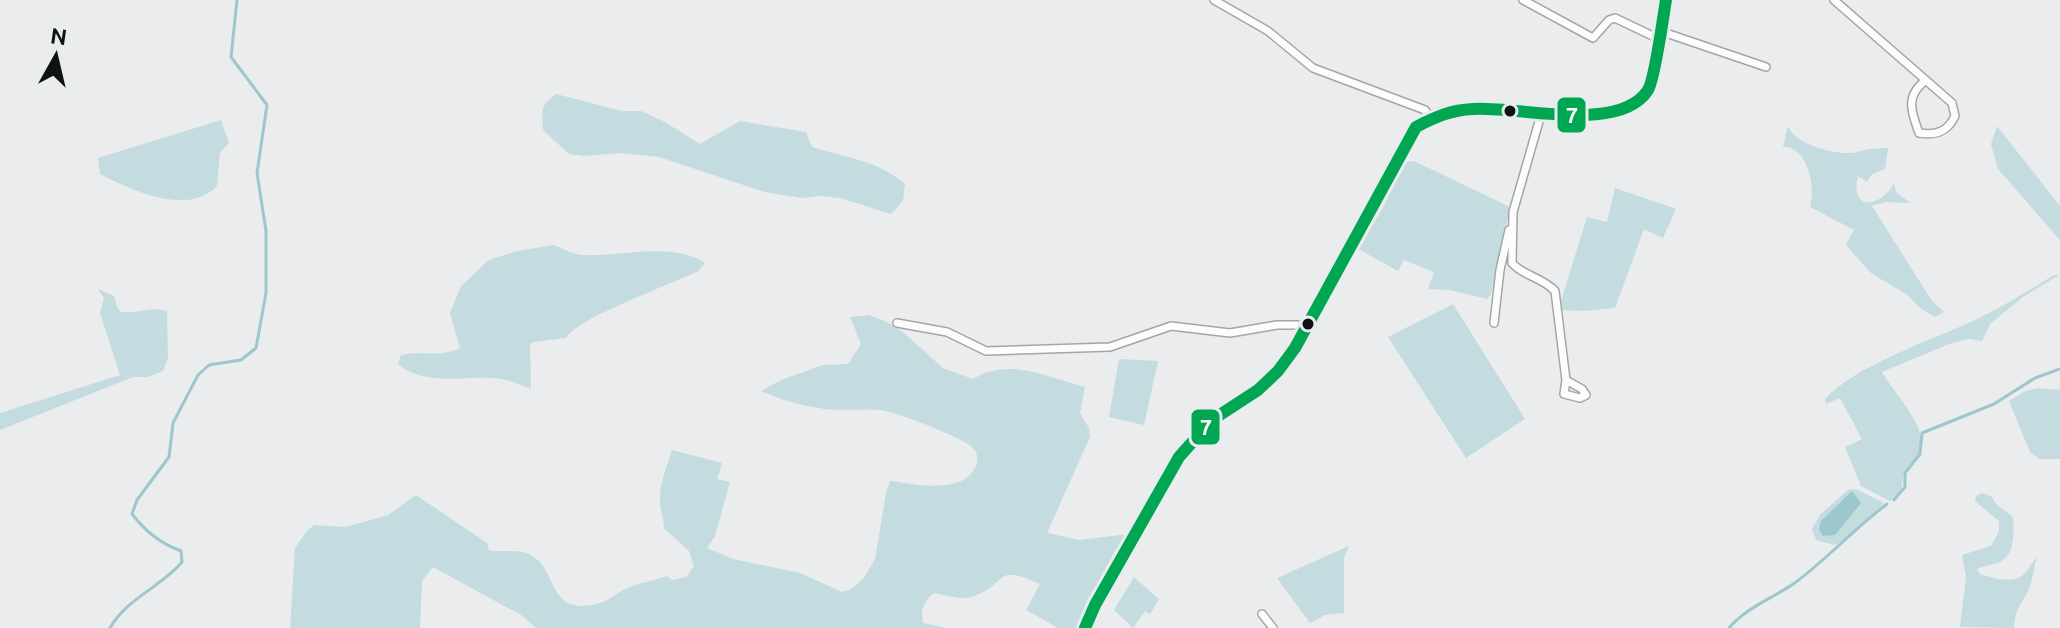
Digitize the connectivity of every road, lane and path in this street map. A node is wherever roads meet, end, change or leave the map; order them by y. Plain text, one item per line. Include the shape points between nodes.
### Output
1 (1214, 0) edge
2 (1523, 0) edge
3 (1666, 0) edge
4 (1834, 0) edge
5 (1660, 35) junction
6 (1766, 67) dead end
7 (1926, 80) junction
8 (1542, 111) junction
9 (1430, 117) junction
10 (1513, 212) junction
11 (897, 323) dead end
12 (1494, 323) dead end
13 (1307, 327) junction
14 (1566, 380) dead end
15 (1262, 614) dead end
16 (1085, 628) edge
17 (1273, 628) edge

1 - 9 street via 1268,31 1313,68 1425,110
2 - 5 street via 1593,38 1615,18
3 - 5 street
4 - 7 street
5 - 6 street
5 - 8 street via 1649,90 1633,108 1611,113
7 - 7 street via 1955,110 1951,124 1937,134 1919,133 1911,110 1912,94
8 - 9 street via 1477,107
8 - 10 street
9 - 13 street via 1406,141
10 - 12 street
10 - 14 street via 1512,263 1555,291
11 - 13 street via 947,332 986,351 1110,347 1171,326 1230,333 1277,325
13 - 16 street via 1278,371 1203,428 1179,457
15 - 17 street

